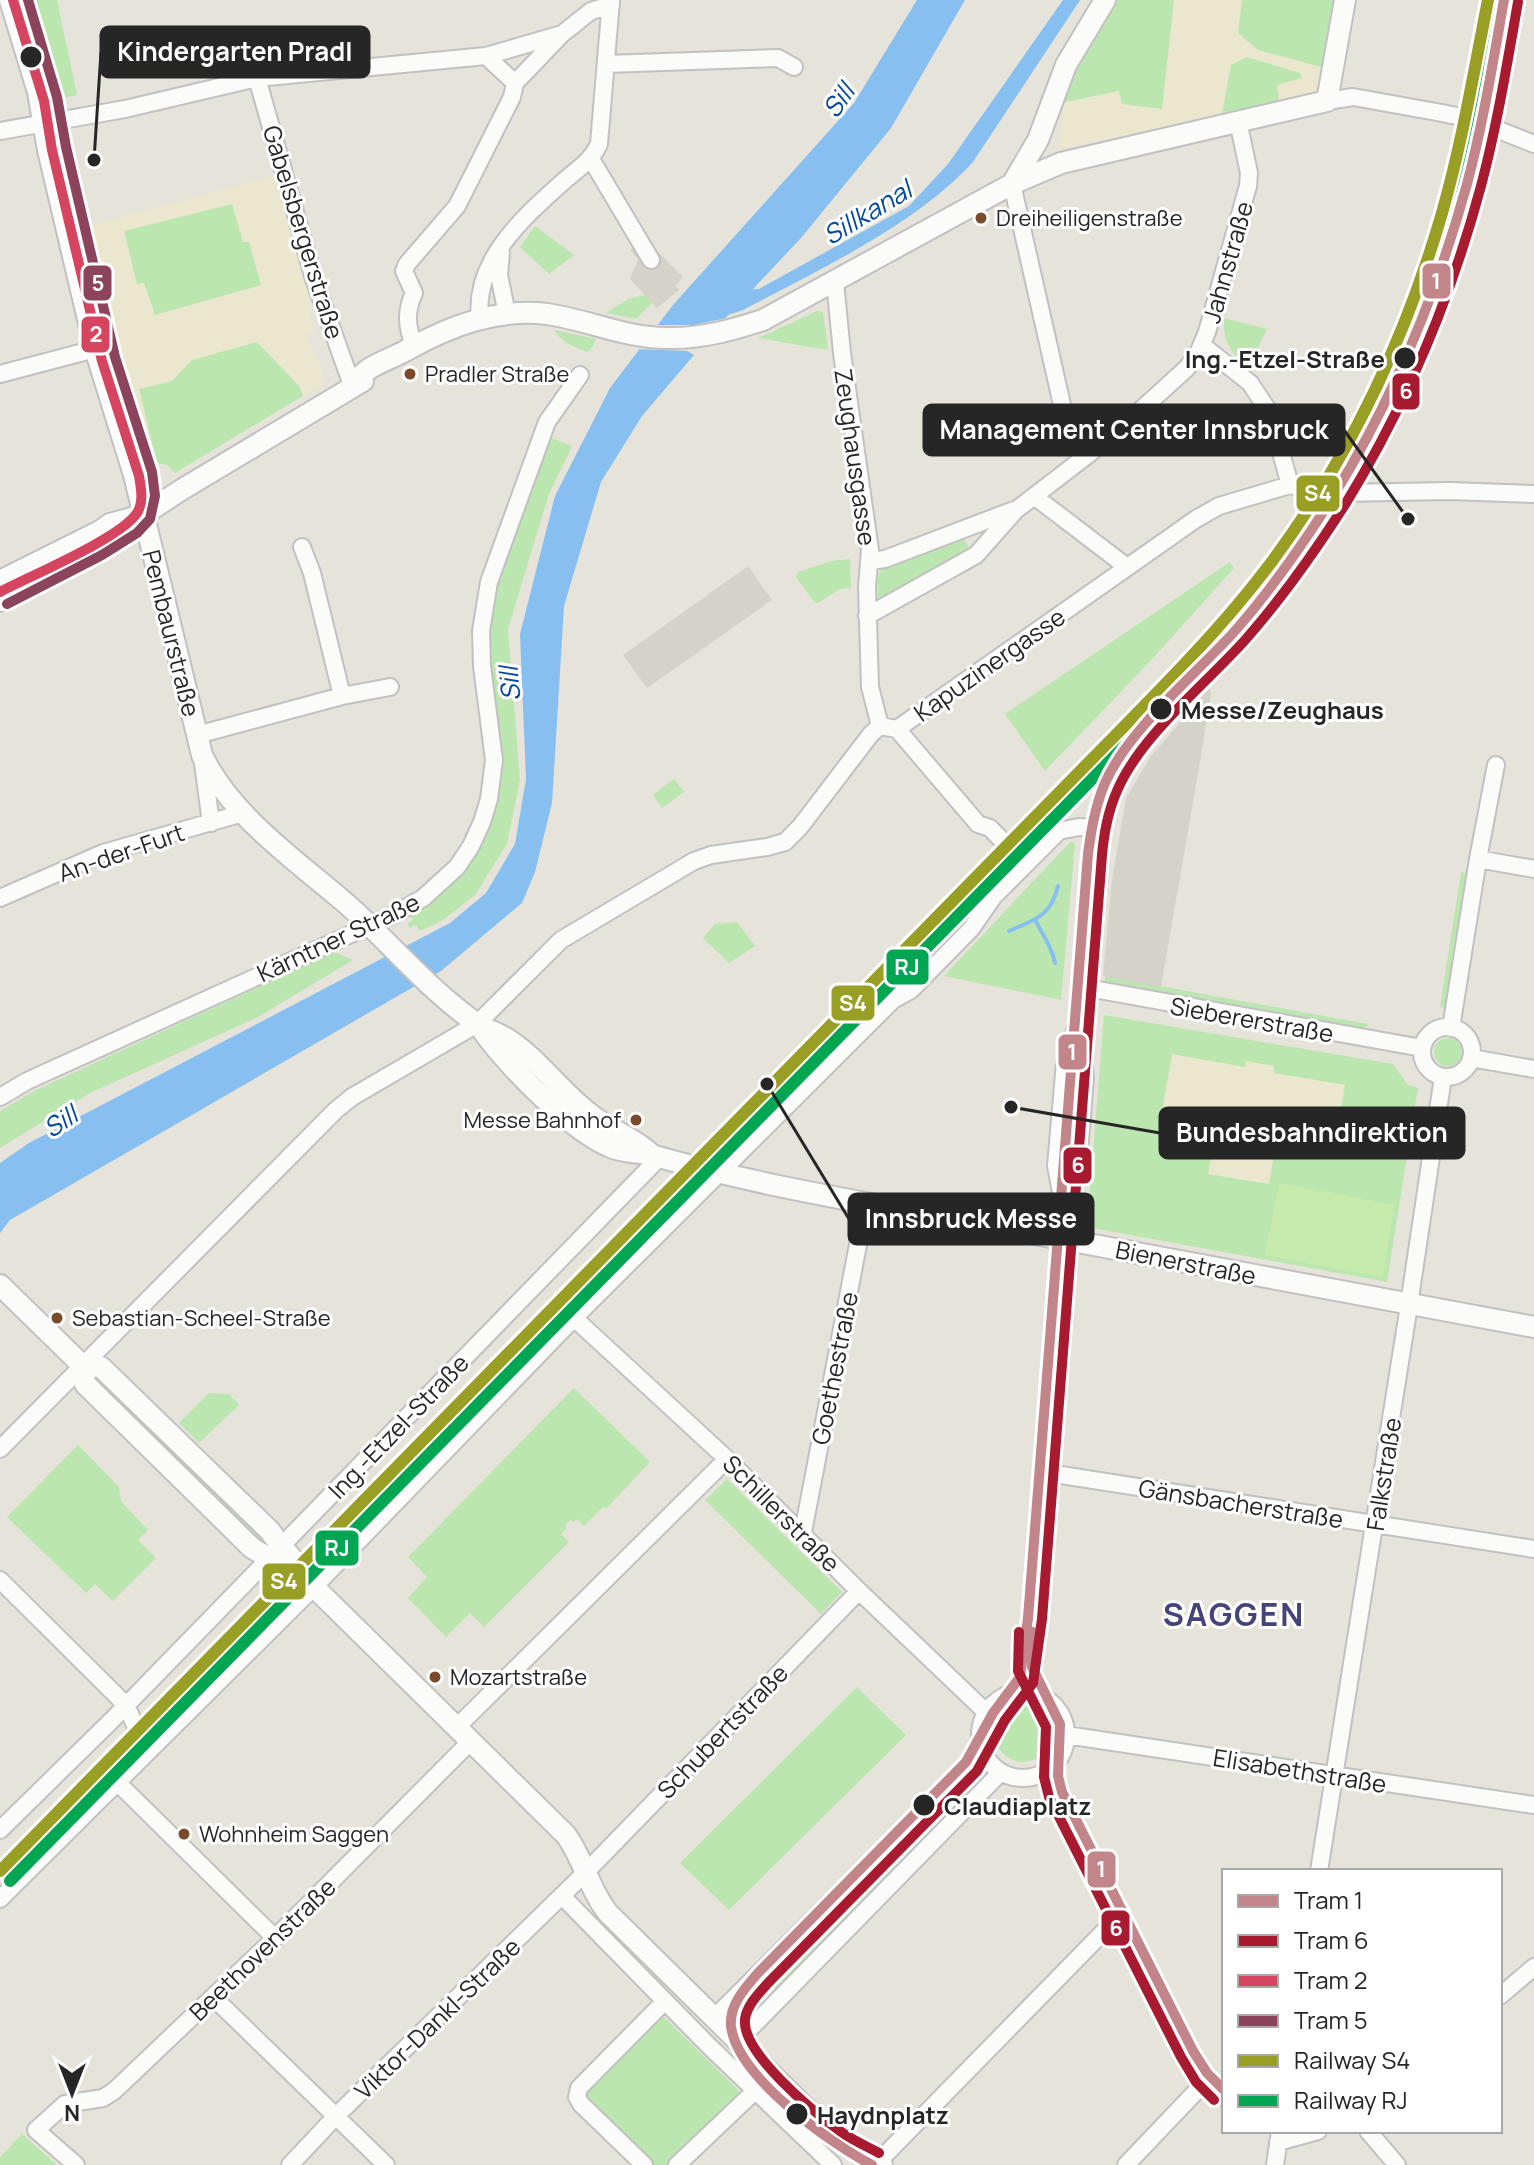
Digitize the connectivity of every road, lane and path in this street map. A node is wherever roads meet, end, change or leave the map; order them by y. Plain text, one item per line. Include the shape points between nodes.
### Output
1 (10, 0) edge
2 (1105, 0) edge
3 (1345, 0) edge
4 (1508, 0) edge
5 (611, 2) edge
6 (562, 34) junction
7 (486, 56) junction
8 (606, 64) junction
9 (794, 67) dead end
10 (257, 78) junction
11 (515, 83) junction
12 (1327, 101) junction
13 (1238, 121) junction
14 (44, 124) junction
15 (1483, 124) junction
16 (0, 131) edge
17 (1038, 140) junction
18 (1534, 144) edge
19 (591, 159) junction
20 (1061, 163) junction
21 (1012, 184) junction
22 (502, 246) junction
23 (651, 260) dead end
24 (835, 282) junction
25 (507, 314) junction
26 (480, 319) junction
27 (1202, 345) junction
28 (414, 346) junction
29 (95, 349) junction
30 (0, 374) edge
31 (580, 375) dead end
32 (352, 385) junction
33 (1083, 458) junction
34 (1332, 492) junction
35 (1534, 494) edge
36 (1034, 496) junction
37 (1016, 510) junction
38 (143, 515) junction
39 (302, 547) dead end
40 (870, 561) junction
41 (1127, 567) junction
42 (0, 581) edge
43 (0, 601) edge
44 (867, 616) junction
45 (390, 687) dead end
46 (342, 696) junction
47 (889, 727) junction
48 (200, 745) junction
49 (1496, 765) dead end
50 (243, 813) junction
51 (211, 823) junction
52 (1094, 828) junction
53 (1478, 859) junction
54 (1025, 864) junction
55 (1534, 869) edge
56 (0, 898) edge
57 (369, 926) junction
58 (431, 985) joint
59 (1082, 987) junction
60 (477, 1024) junction
61 (1451, 1028) junction
62 (1422, 1048) junction
63 (1471, 1058) junction
64 (1534, 1069) edge
65 (1443, 1077) junction
66 (0, 1097) edge
67 (656, 1156) junction
68 (720, 1173) junction
69 (866, 1203) junction
70 (1061, 1238) junction
71 (0, 1285) edge
72 (1409, 1304) junction
73 (574, 1318) junction
74 (1534, 1327) edge
75 (83, 1366) junction
76 (0, 1449) edge
77 (727, 1459) junction
78 (1042, 1472) junction
79 (1375, 1524) junction
80 (803, 1532) junction
81 (1534, 1549) edge
82 (274, 1552) junction
83 (0, 1580) edge
84 (314, 1587) junction
85 (859, 1591) junction
86 (1025, 1692) junction
87 (126, 1705) junction
88 (986, 1712) junction
89 (464, 1734) junction
90 (1066, 1735) junction
91 (983, 1750) junction
92 (147, 1752) junction
93 (1046, 1771) junction
94 (1001, 1772) junction
95 (1334, 1775) junction
96 (117, 1782) junction
97 (1534, 1805) edge
98 (0, 1830) edge
99 (1319, 1869) edge
100 (586, 1872) junction
101 (562, 1896) junction
102 (0, 1899) edge
103 (1118, 1917) junction
104 (275, 1938) junction
105 (1534, 1967) edge
106 (1502, 1994) edge
107 (213, 1997) junction
108 (665, 2001) junction
109 (714, 2018) junction
110 (738, 2041) junction
111 (1206, 2081) junction
112 (1222, 2086) edge
113 (756, 2090) junction
114 (1222, 2095) edge
115 (336, 2116) junction
116 (1296, 2133) edge
117 (1370, 2133) edge
118 (1274, 2135) edge
119 (880, 2164) edge
120 (76, 2165) edge
121 (290, 2165) edge
122 (386, 2165) edge
123 (644, 2165) edge
124 (677, 2165) edge
125 (833, 2165) edge
126 (1126, 2165) edge
127 (1275, 2165) edge
128 (1397, 2165) edge

1 - 14 street, Pembaurstraße
2 - 17 street via 1066,65
3 - 12 street
4 - 15 street
5 - 6 street
5 - 8 street
6 - 7 street
6 - 11 street
7 - 10 street
7 - 11 street
8 - 9 street via 778,58
8 - 19 street via 601,139
10 - 14 street
10 - 32 street, Gabelsbergerstraße via 314,279
11 - 28 street via 457,206 404,271 414,293 407,327
12 - 13 street
12 - 15 street via 1353,97
13 - 20 street
13 - 27 street, Jahnstraße via 1248,186
14 - 16 street
14 - 29 street, Pembaurstraße
15 - 18 street
15 - 34 street via 1460,221 1424,328 1395,394
17 - 20 street via 1047,160
17 - 21 street
19 - 22 street via 535,207
19 - 23 street
20 - 21 street
21 - 24 street
21 - 33 street via 1070,440
22 - 25 street via 499,275
22 - 26 street via 480,286
24 - 25 street via 763,320 728,331 667,338 611,331 548,314
24 - 40 street, Zeughausgasse
25 - 26 street
26 - 28 street
27 - 33 street, Jahnstraße via 1183,373
27 - 41 street, Kapuzinergasse via 1250,383 1270,413 1293,486 1219,506
28 - 32 street via 372,378
29 - 30 street
29 - 38 street, Pembaurstraße
31 - 57 street, Kärntner Straße via 547,422 489,582 481,631 494,760 482,822 457,867 423,898
32 - 38 street
33 - 36 street, Jahnstraße
34 - 35 street
34 - 52 street via 1310,538 1256,610 1119,762 1108,779
36 - 37 street, Jahnstraße
36 - 41 street
37 - 40 street, Jahnstraße
37 - 44 street, Jahnstraße via 976,555
38 - 42 street via 110,524
38 - 43 street via 118,538
38 - 48 street, Pembaurstraße
39 - 46 street
40 - 44 street, Zeughausgasse
41 - 47 street, Kapuzinergasse
44 - 47 street, Zeughausgasse via 870,687
45 - 46 street
46 - 48 street
47 - 54 street, Zeughausgasse via 978,824 990,828
47 - 60 street, Kapuzinergasse via 871,734 785,842 711,855 675,872 561,940
48 - 50 street, Pembaurstraße via 211,774
48 - 51 street, Pembaurstraße
49 - 53 street
50 - 51 street, An-der-Furt
50 - 57 street, Pembaurstraße
51 - 56 street, An-der-Furt via 103,853
52 - 54 street via 1059,831
52 - 59 street
53 - 55 street
53 - 61 street
54 - 68 street via 994,896 974,932 893,1000
57 - 58 street, Pembaurstraße
57 - 66 street, Kärntner Straße
58 - 60 street, Bienerstraße
59 - 62 street, Siebererstraße
59 - 70 street via 1079,1018 1085,1078 1078,1166 1064,1204
60 - 67 street, Bienerstraße via 497,1052 578,1126 613,1148
60 - 75 street via 336,1110
61 - 62 street via 1429,1034
61 - 63 street via 1470,1042
62 - 65 street via 1424,1063
63 - 64 street
63 - 65 street via 1464,1071
65 - 72 street, Falkstraße
67 - 68 street, Bienerstraße
67 - 82 street, Ing.-Etzel-Straße
68 - 69 street, Bienerstraße
68 - 73 street
69 - 70 street, Bienerstraße
69 - 80 street, Goethestraße
70 - 72 street, Bienerstraße
70 - 78 street
71 - 75 street
72 - 74 street, Bienerstraße
72 - 79 street, Falkstraße
73 - 77 street, Schillerstraße
73 - 84 street
75 - 76 street
75 - 82 street via 101,1367 270,1531
77 - 80 street, Schillerstraße
77 - 89 street
78 - 79 street, Gänsbacherstraße
78 - 86 street
79 - 81 street, Gänsbacherstraße
79 - 95 street, Falkstraße
80 - 85 street, Schillerstraße
82 - 84 street via 306,1573
82 - 87 street, Ing.-Etzel-Straße
83 - 87 street
84 - 89 street
84 - 92 street
85 - 88 street, Schillerstraße
85 - 100 street, Schubertstraße
86 - 88 street via 999,1698
86 - 90 street via 1054,1705
87 - 92 street
87 - 98 street, Ing.-Etzel-Straße
88 - 91 street via 980,1730
89 - 100 street via 566,1835
89 - 104 street, Beethovenstraße
90 - 93 street via 1061,1754
90 - 95 street, Elisabethstraße
91 - 94 street
91 - 109 street
92 - 96 street
93 - 94 street via 1024,1778
93 - 103 street
94 - 110 street
95 - 97 street, Elisabethstraße
95 - 99 street, Falkstraße
96 - 102 street
96 - 104 street
100 - 101 street, Viktor-Dankl-Straße
100 - 109 street via 608,1913
101 - 108 street
101 - 115 street, Viktor-Dankl-Straße
103 - 111 street
103 - 119 street
104 - 107 street, Beethovenstraße
105 - 106 street
107 - 115 street
107 - 120 street, Beethovenstraße via 114,2091 65,2104 36,2130
108 - 113 street
108 - 123 street via 579,2088 577,2097
109 - 110 street
110 - 119 street via 839,2139
111 - 112 street
111 - 114 street
111 - 126 street
113 - 124 street
113 - 125 street
115 - 121 street, Viktor-Dankl-Straße
115 - 122 street
116 - 118 street
117 - 128 street
118 - 127 street

